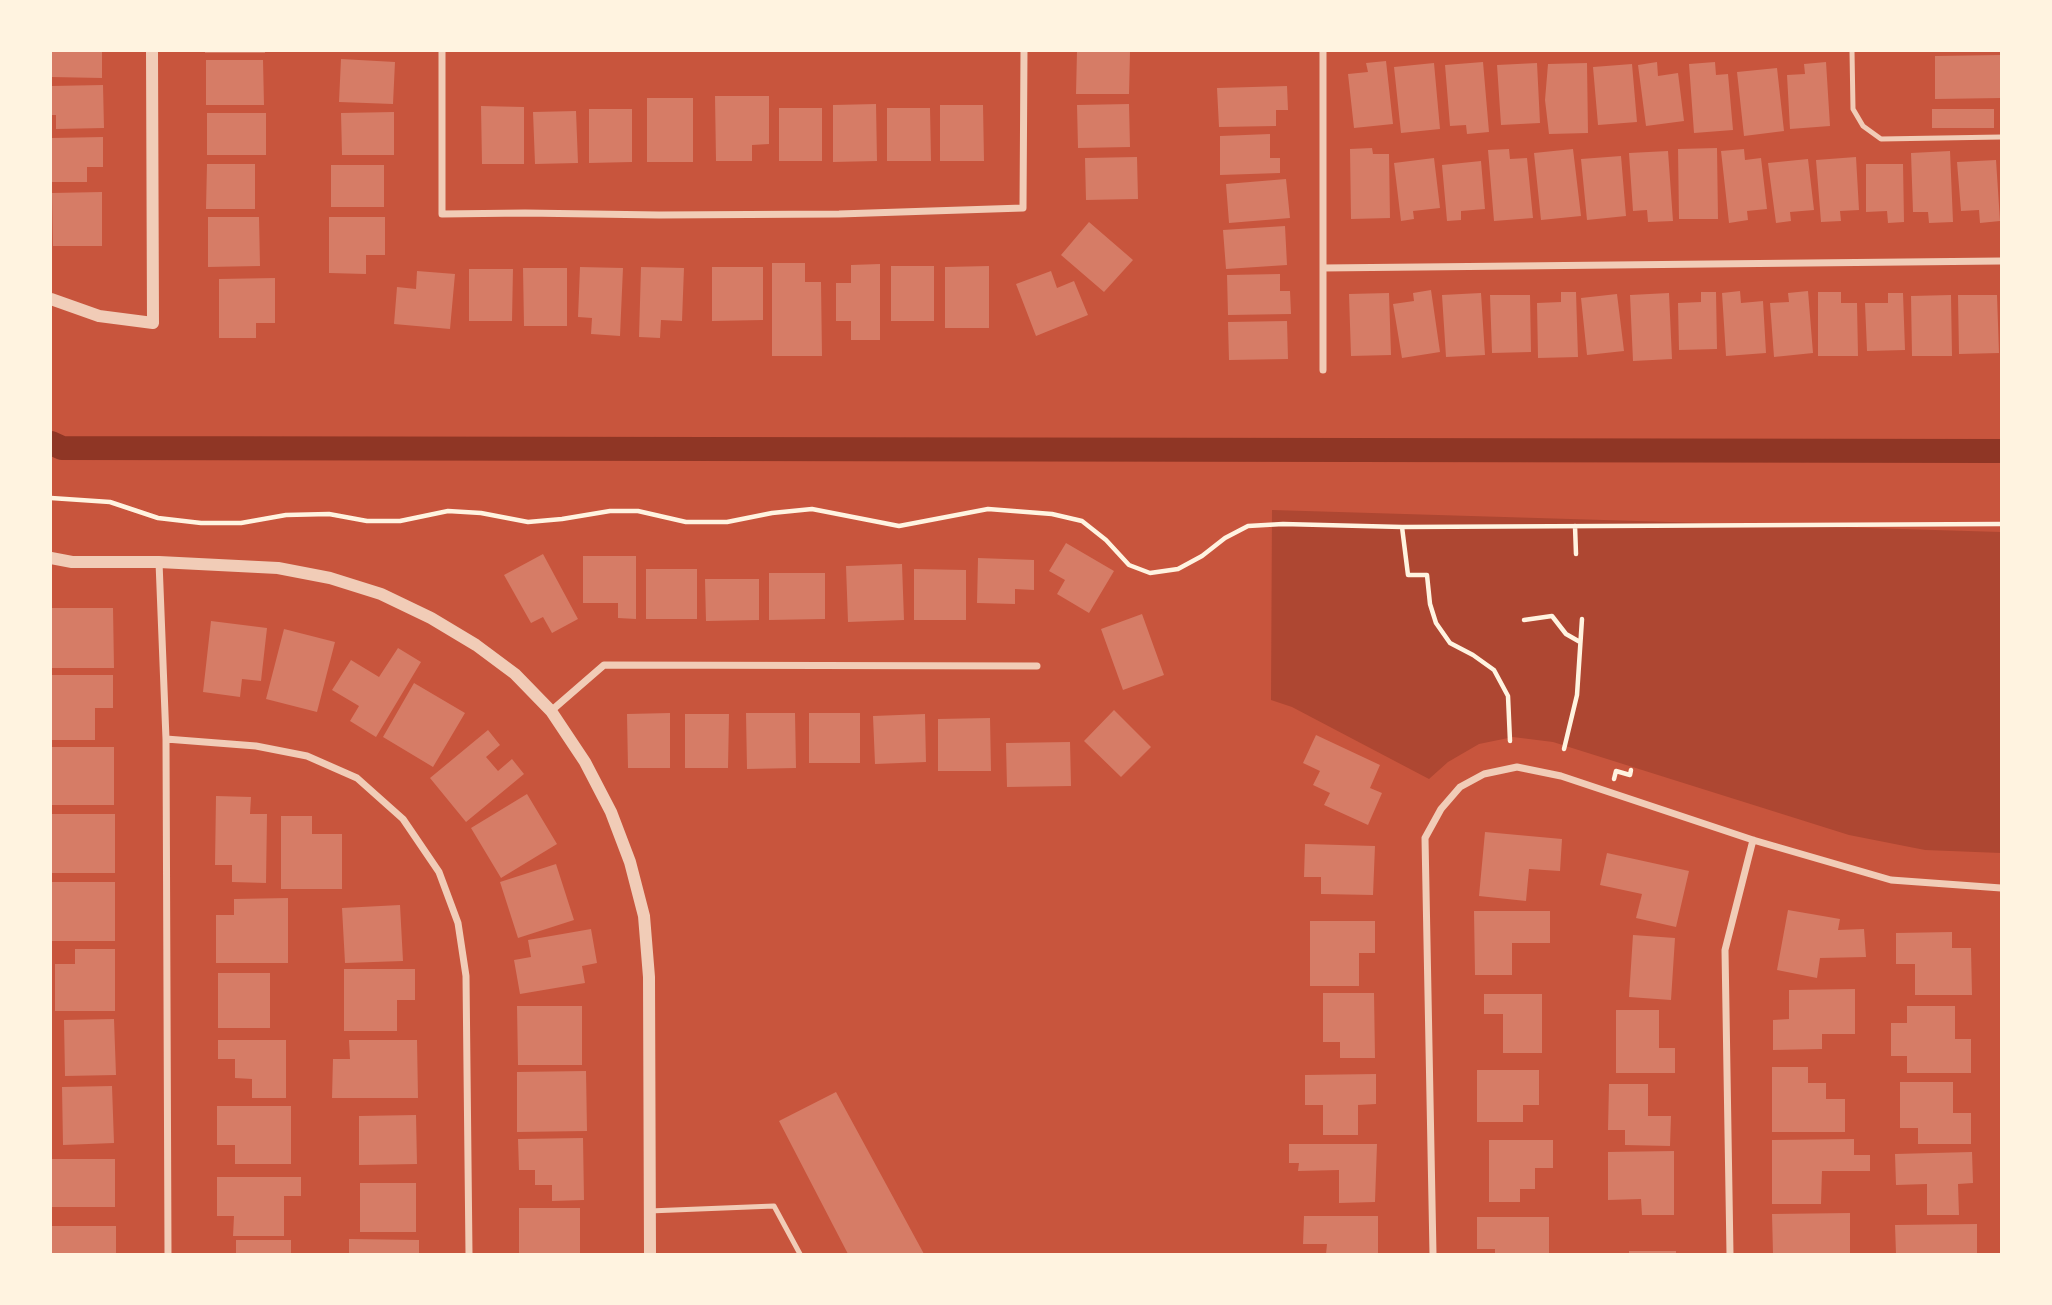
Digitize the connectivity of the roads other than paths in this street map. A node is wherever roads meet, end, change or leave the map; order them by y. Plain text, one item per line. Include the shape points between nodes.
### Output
1 (152, 51) edge
2 (442, 51) edge
3 (1024, 51) edge
4 (1323, 51) edge
5 (1852, 51) edge
6 (2001, 137) edge
7 (2001, 261) edge
8 (1323, 268) junction
9 (51, 299) edge
10 (1322, 370) dead end
11 (51, 558) edge
12 (159, 562) junction
13 (1037, 666) dead end
14 (551, 711) junction
15 (166, 739) junction
16 (1753, 840) junction
17 (2001, 888) edge
18 (649, 1211) junction
19 (168, 1254) edge
20 (469, 1254) edge
21 (650, 1254) edge
22 (800, 1254) edge
23 (1433, 1254) edge
24 (1730, 1254) edge

1 - 9 street via 153,323 99,316
2 - 3 street via 442,214 839,214 1023,208
4 - 8 street
5 - 6 lane via 1853,108 1863,127 1881,139
7 - 8 street
8 - 10 street
11 - 12 street
12 - 14 street via 278,568 381,594 476,645 515,674
12 - 15 street
13 - 14 street via 604,665
14 - 18 street via 611,812 644,916 649,976
15 - 19 street
15 - 20 street via 295,753 357,778 403,818 439,872 458,923 466,976
16 - 17 street via 1891,880
16 - 23 street via 1561,776 1517,767 1484,774 1460,787 1441,809 1425,838
16 - 24 street via 1725,950
18 - 21 street
18 - 22 lane via 774,1206

